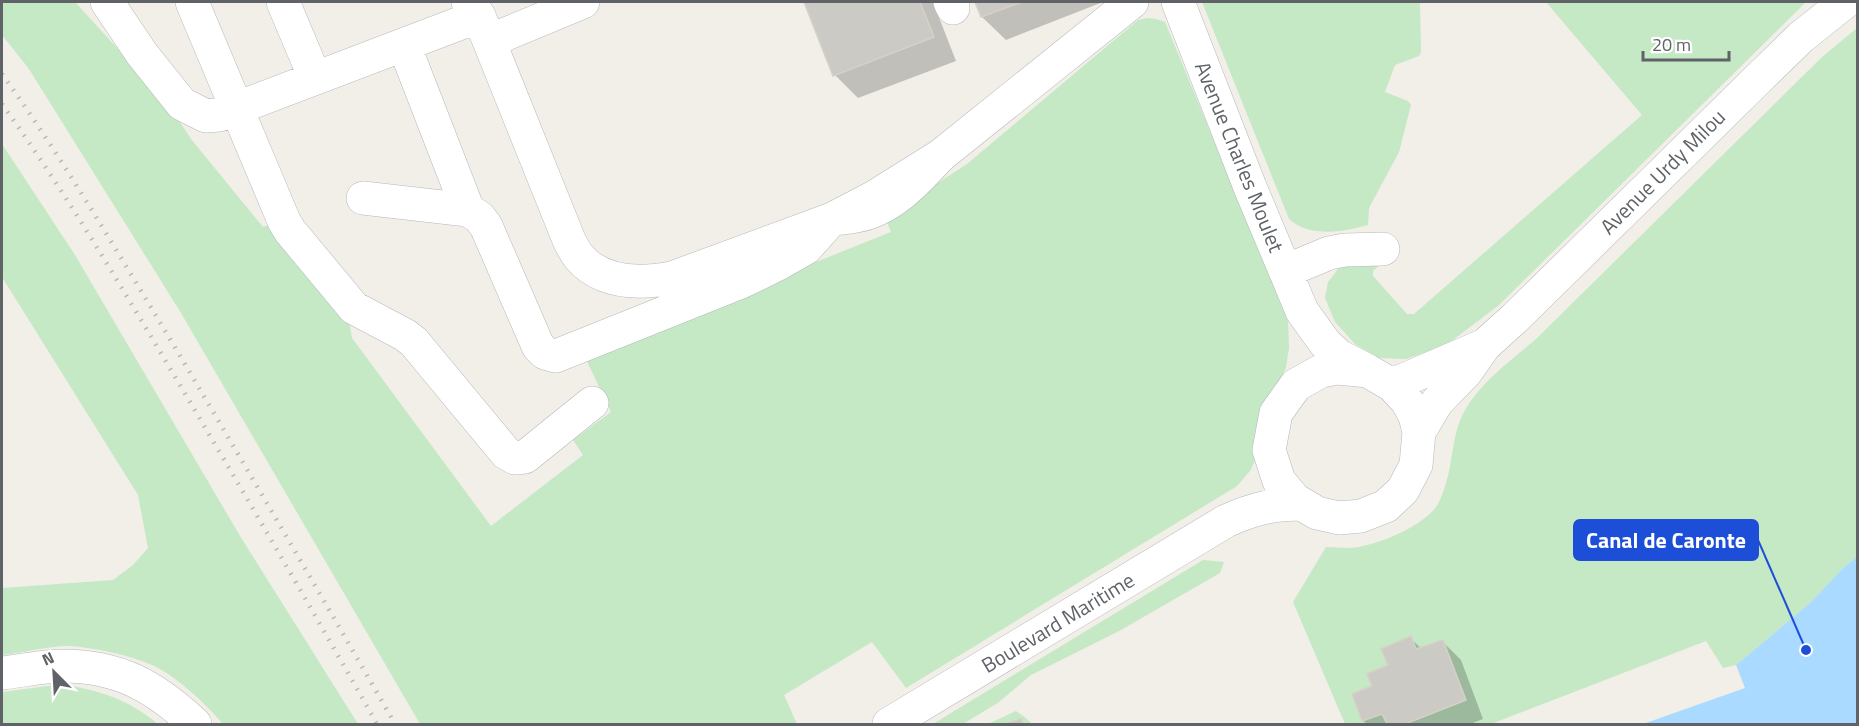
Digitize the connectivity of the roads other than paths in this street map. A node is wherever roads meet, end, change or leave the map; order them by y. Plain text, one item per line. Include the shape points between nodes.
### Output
1 (107, 2) edge
2 (192, 2) edge
3 (284, 2) edge
4 (583, 2) edge
5 (1132, 2) edge
6 (1178, 2) edge
7 (1845, 2) edge
8 (478, 20) edge
9 (404, 45) junction
10 (315, 78) junction
11 (238, 108) junction
12 (363, 198) dead end
13 (468, 210) junction
14 (1383, 249) dead end
15 (1286, 271) junction
16 (705, 281) junction
17 (1302, 311) junction
18 (1485, 345) junction
19 (1380, 378) junction
20 (1296, 386) junction
21 (592, 403) dead end
22 (1419, 432) junction
23 (1269, 450) junction
24 (1302, 504) junction
25 (1226, 521) junction
26 (2, 673) edge
27 (195, 724) edge
28 (890, 724) edge

1 - 11 street via 182,104 206,116
2 - 11 street
3 - 10 street
4 - 8 street
5 - 16 street via 940,156 908,189 881,207 858,216 832,219
6 - 15 street, Avenue Charles Moulet
7 - 18 street, Avenue Urdy Milou via 1800,38
8 - 9 street
8 - 16 street via 578,256 611,279
9 - 10 street
9 - 13 street
10 - 11 street
11 - 21 street via 290,231 354,308 414,342 506,453 514,458 525,457
12 - 13 street
13 - 16 street via 486,226 538,346 545,353 556,356
14 - 15 street via 1329,253
15 - 17 street, Avenue Charles Moulet
17 - 19 street, Avenue Charles Moulet via 1339,356
17 - 20 street, Avenue Charles Moulet
18 - 19 street, Avenue Urdy Milou
18 - 22 street, Avenue Urdy Milou via 1437,402
19 - 20 street via 1338,368 1321,371
19 - 22 street via 1407,400
20 - 23 street via 1276,413
22 - 24 street via 1416,465 1403,490 1386,506 1362,516 1339,518 1317,513
23 - 24 street via 1279,481
23 - 25 street, Boulevard Maritime via 1257,487
24 - 25 street, Boulevard Maritime via 1252,509
25 - 28 street, Boulevard Maritime
26 - 27 street via 61,666 125,675 153,690

